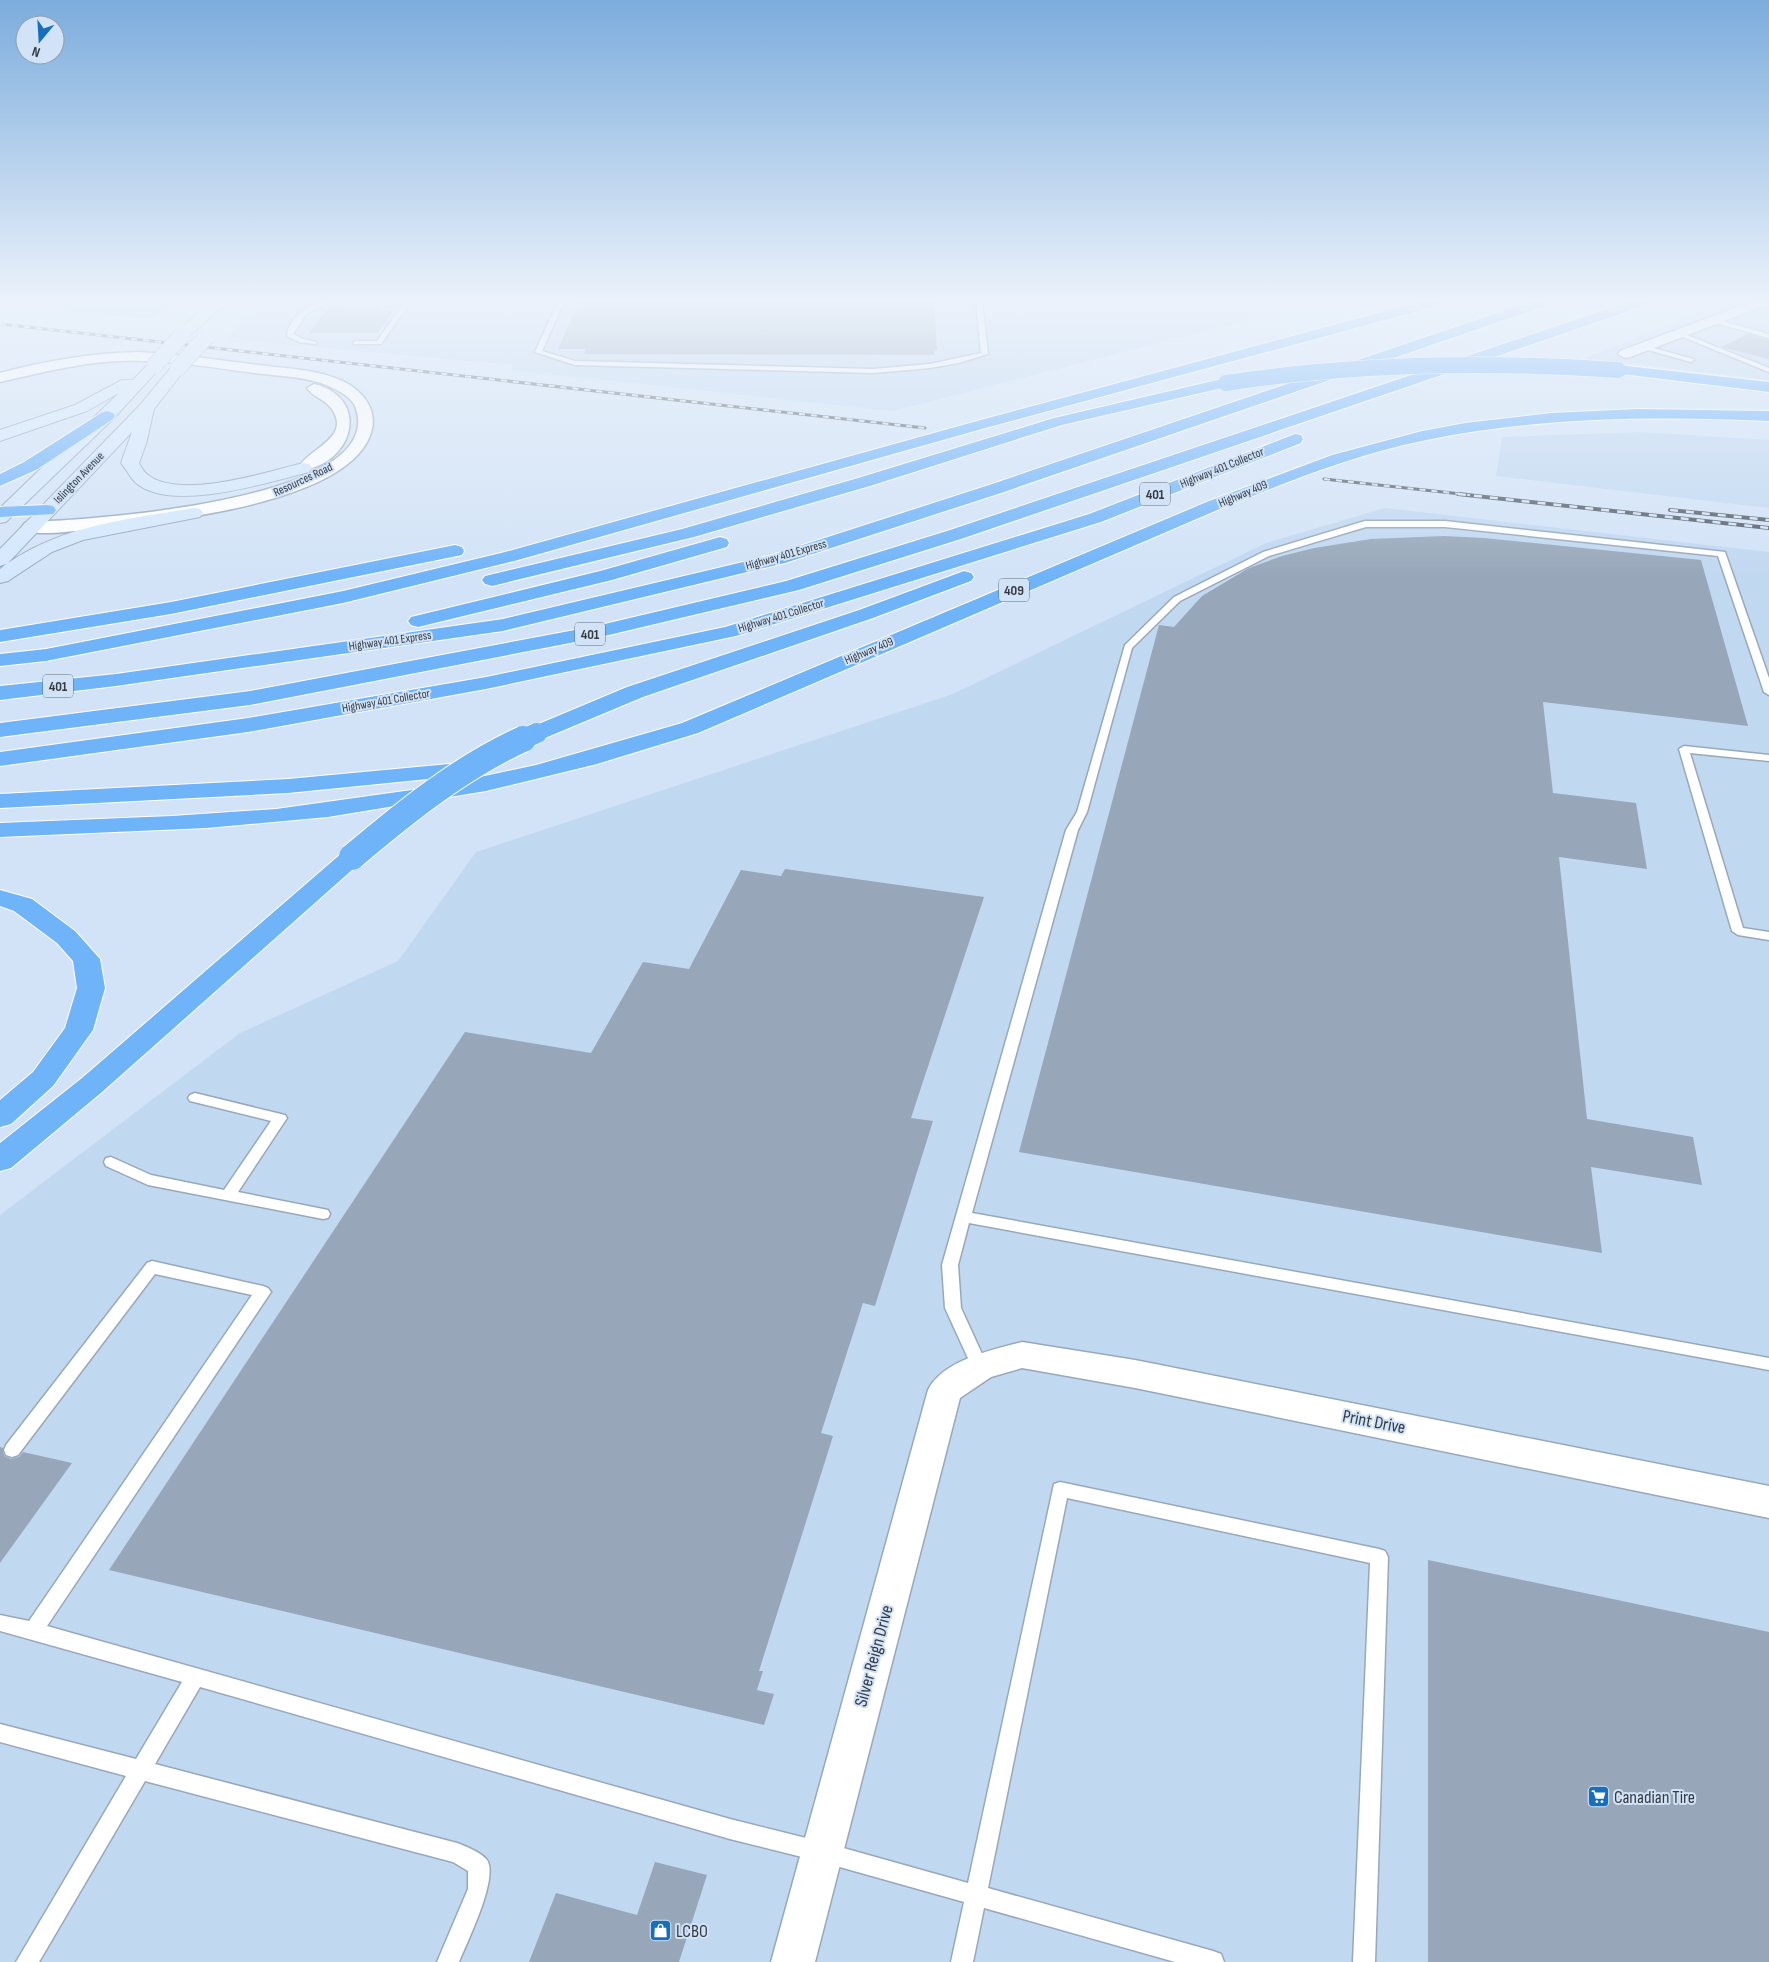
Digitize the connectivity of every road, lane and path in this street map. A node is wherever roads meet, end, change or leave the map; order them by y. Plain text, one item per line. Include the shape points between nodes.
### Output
1 (109, 394) edge
2 (128, 394) edge
3 (158, 394) edge
4 (325, 394) edge
5 (349, 394) edge
6 (1096, 394) edge
7 (1175, 394) edge
8 (1275, 394) edge
9 (1375, 394) edge
10 (146, 408) junction
11 (107, 416) junction
12 (1769, 416) edge
13 (1085, 417) junction
14 (1550, 419) junction
15 (1769, 432) edge
16 (1306, 435) dead end
17 (0, 436) edge
18 (935, 437) junction
19 (303, 468) junction
20 (0, 480) edge
21 (47, 510) junction
22 (194, 512) junction
23 (2, 518) edge
24 (1095, 518) junction
25 (785, 524) dead end
26 (31, 528) junction
27 (738, 538) dead end
28 (0, 560) edge
29 (0, 578) edge
30 (0, 636) edge
31 (46, 655) junction
32 (0, 660) edge
33 (116, 680) junction
34 (0, 692) edge
35 (1769, 692) edge
36 (747, 702) junction
37 (0, 730) edge
38 (1769, 758) edge
39 (0, 759) edge
40 (0, 801) edge
41 (0, 830) edge
42 (0, 898) edge
43 (1769, 936) edge
44 (195, 1098) dead end
45 (0, 1117) edge
46 (0, 1160) edge
47 (111, 1162) dead end
48 (228, 1195) junction
49 (323, 1214) dead end
50 (963, 1217) junction
51 (1769, 1364) edge
52 (980, 1366) junction
53 (12, 1450) dead end
54 (1769, 1502) edge
55 (0, 1623) edge
56 (33, 1631) junction
57 (196, 1677) junction
58 (0, 1733) edge
59 (141, 1771) junction
60 (822, 1852) junction
61 (975, 1895) junction
62 (27, 1962) edge
63 (448, 1962) edge
64 (793, 1962) edge
65 (962, 1962) edge
66 (1212, 1962) edge
67 (1364, 1962) edge

1 - 17 main road via 81,408
2 - 11 main road, Islington Avenue
3 - 10 main road, Islington Avenue, bridge
4 - 19 street, Resources Road via 341,409 344,418 340,437 320,458
5 - 22 street, Resources Road via 361,403 365,424 362,439 339,464 268,496
6 - 18 highway, 401
7 - 13 highway, bridge
8 - 33 highway, Highway 401 Express / 401 via 778,559 503,625
9 - 37 highway, Highway 401 Express / 401 via 792,586 596,632 250,698
10 - 19 main road via 130,463 134,474 142,480 197,492 227,488
10 - 21 main road, Islington Avenue
11 - 20 highway via 30,466
11 - 23 main road, Islington Avenue
12 - 14 highway, Highway 409 / 409 via 1622,414
13 - 25 highway
13 - 31 highway via 1060,420 688,533 468,585 268,623
14 - 15 highway
14 - 36 highway, Highway 409 / 409 via 1421,436 1312,466
16 - 24 highway, Highway 401 Collector / 401
18 - 30 highway via 893,441 498,541 335,577
18 - 31 highway, 401 via 511,556 352,595
19 - 21 street, Resources Road via 224,496 107,509
21 - 23 highway
21 - 26 main road, Islington Avenue
22 - 26 street, Resources Road
22 - 29 main road via 60,541 26,558
23 - 26 highway
24 - 39 highway, Highway 401 Collector / 401 via 719,634 486,683 277,720
24 - 46 highway, bridge via 1040,548 866,614 635,692 490,754 390,825 92,1085
26 - 28 main road, Islington Avenue
27 - 33 highway via 605,576 411,623
31 - 32 highway, 401
33 - 34 highway, Highway 401 Express / 401
35 - 50 lane via 1722,554 1445,524 1365,524 1266,554 1177,600 1128,647 1082,812 1072,830
36 - 40 highway via 567,752 479,768 174,793
36 - 41 highway via 690,728 626,750 533,774 371,804 276,816
38 - 43 lane via 1684,749 1738,931
42 - 45 highway via 23,905 66,937 86,959 91,988 79,1030 43,1078
44 - 48 lane via 280,1118
47 - 48 lane via 148,1180
48 - 49 lane
50 - 51 lane
50 - 52 lane via 950,1264 953,1308
52 - 54 street, Print Drive via 1022,1355 1135,1374
52 - 60 street, Silver Reign Drive via 945,1390
53 - 56 lane via 152,1267 263,1292
55 - 56 lane
56 - 57 lane
57 - 59 lane
57 - 60 lane via 730,1829
58 - 59 lane
59 - 62 lane
59 - 63 lane via 456,1854 479,1866 478,1889
60 - 61 lane
60 - 64 street, Silver Reign Drive
61 - 65 lane
61 - 66 lane
61 - 67 lane via 1060,1489 1379,1557

